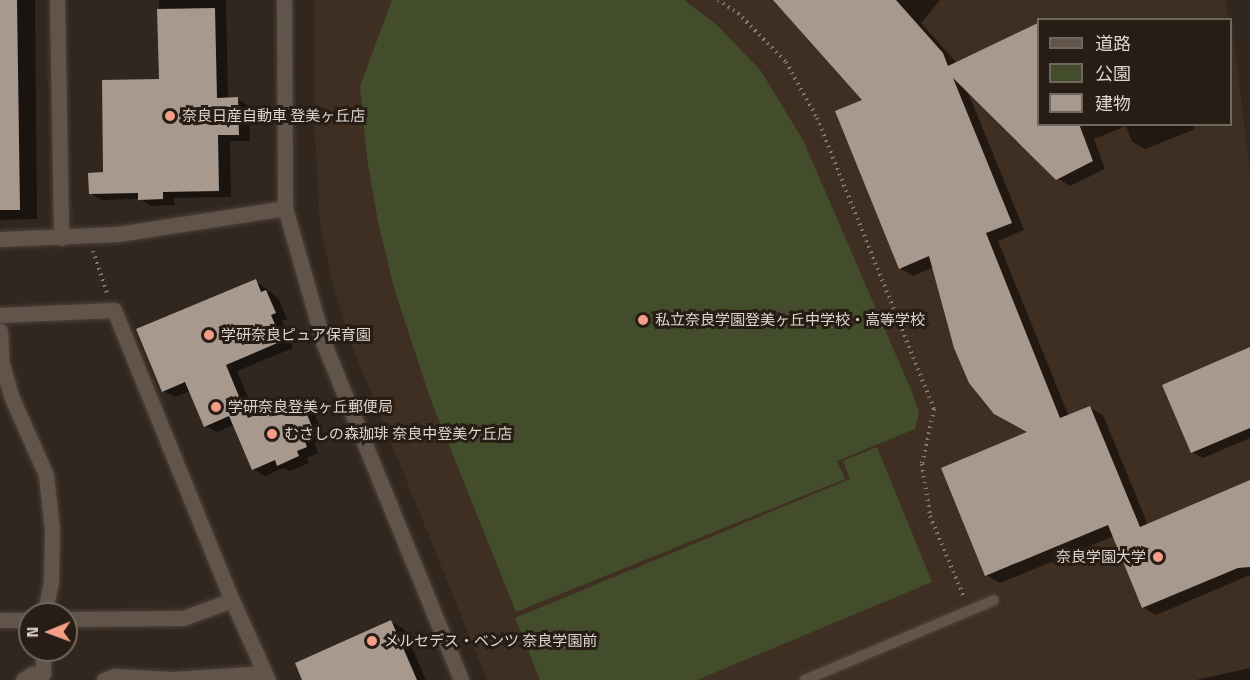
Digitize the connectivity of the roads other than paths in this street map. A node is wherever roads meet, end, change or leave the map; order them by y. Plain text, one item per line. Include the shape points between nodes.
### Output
1 (57, 0) edge
2 (284, 0) edge
3 (285, 208) junction
4 (61, 238) junction
5 (0, 239) edge
6 (0, 315) edge
7 (0, 331) edge
8 (232, 600) junction
9 (994, 600) dead end
10 (47, 602) edge
11 (0, 620) edge
12 (18, 620) edge
13 (78, 620) edge
14 (45, 662) edge
15 (266, 676) edge
16 (47, 677) edge
17 (23, 680) edge
18 (104, 680) edge
19 (461, 680) edge
20 (805, 680) edge

1 - 4 street
2 - 3 street
3 - 4 street via 118,234
3 - 19 street via 324,344
4 - 5 street
6 - 8 street via 114,310
7 - 10 street via 2,364 11,396 46,475 52,529
8 - 13 street via 183,618
8 - 15 street
9 - 20 lane
11 - 12 street
14 - 16 street
15 - 18 street via 115,676
16 - 17 street via 32,674

